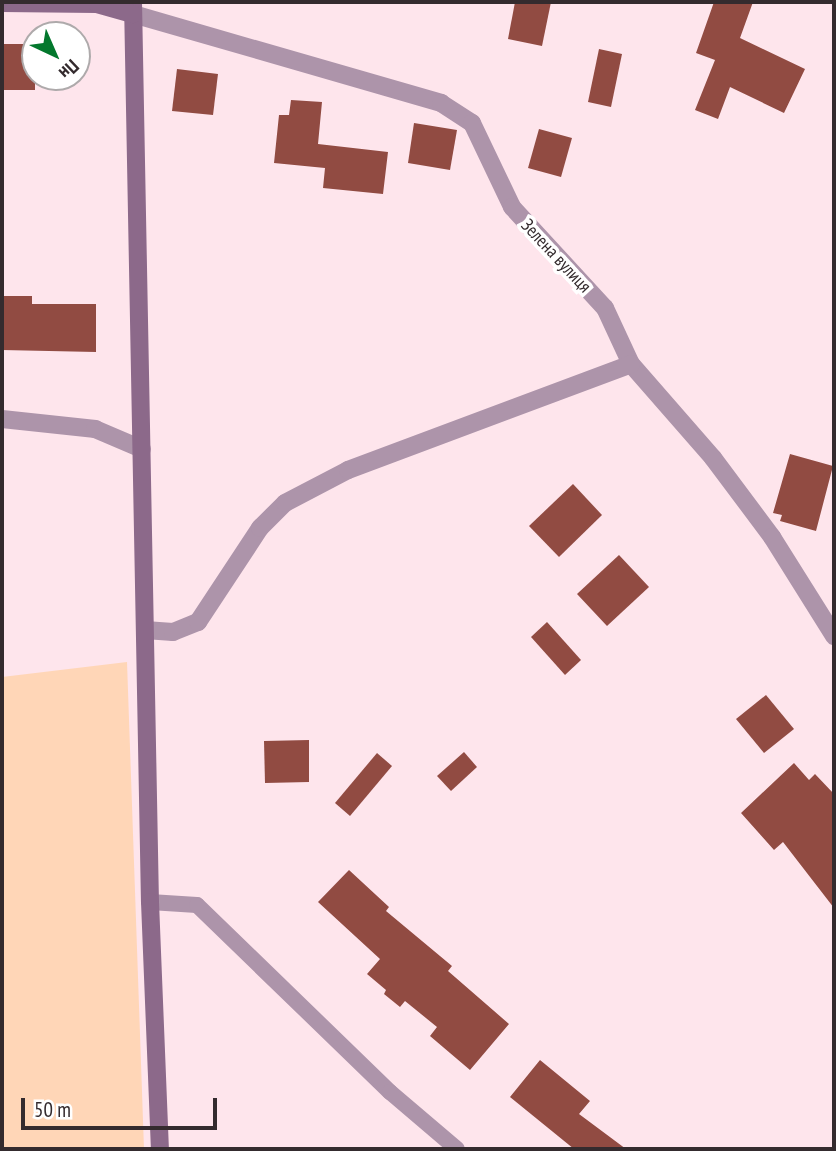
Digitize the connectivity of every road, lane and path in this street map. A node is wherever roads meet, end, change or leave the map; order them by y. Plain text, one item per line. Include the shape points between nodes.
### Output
1 (2, 3) edge
2 (133, 8) edge
3 (631, 364) junction
4 (2, 419) edge
5 (142, 449) junction
6 (145, 630) junction
7 (834, 636) edge
8 (150, 902) junction
9 (160, 1149) edge
10 (457, 1149) edge

1 - 2 street
2 - 3 street, Зелена вулиця via 460,113 480,137 512,207 605,307
2 - 5 street
3 - 6 street via 348,470 285,503 260,528 198,622 173,632
3 - 7 street, Зелена вулиця via 713,458 765,527
4 - 5 street via 95,429
5 - 6 street
6 - 8 street
8 - 9 street
8 - 10 lane via 197,905 390,1092

